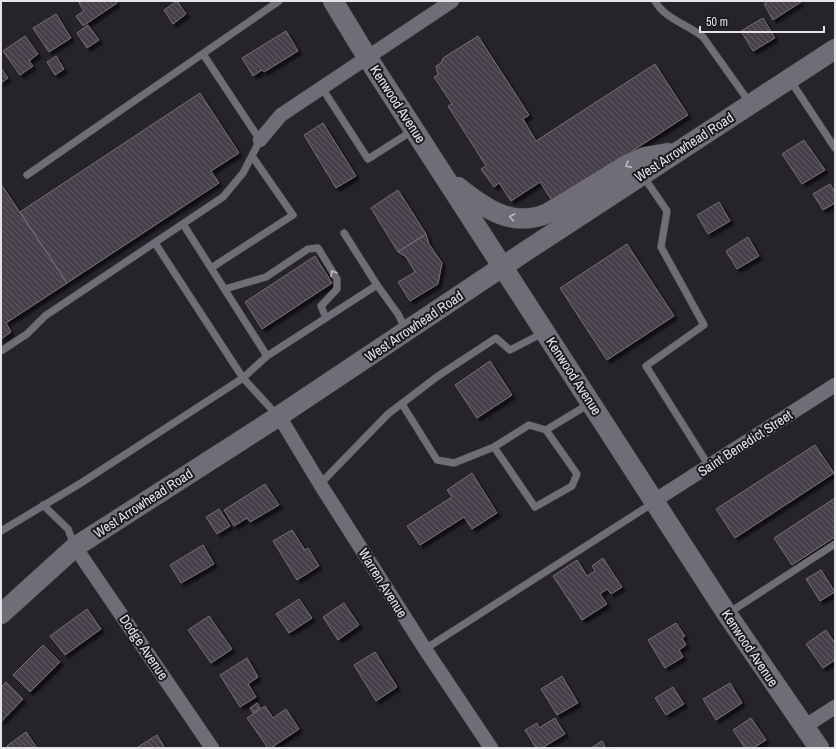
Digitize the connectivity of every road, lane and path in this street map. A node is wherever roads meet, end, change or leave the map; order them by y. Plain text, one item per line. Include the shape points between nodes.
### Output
1 (279, 1) edge
2 (333, 1) edge
3 (452, 1) edge
4 (655, 1) edge
5 (835, 49) edge
6 (203, 54) junction
7 (368, 57) junction
8 (789, 78) junction
9 (322, 88) junction
10 (750, 104) junction
11 (414, 129) junction
12 (260, 140) junction
13 (835, 148) edge
14 (678, 151) junction
15 (252, 156) junction
16 (27, 175) dead end
17 (642, 175) junction
18 (445, 177) junction
19 (183, 224) junction
20 (344, 233) dead end
21 (155, 243) junction
22 (503, 266) junction
23 (211, 268) junction
24 (377, 285) junction
25 (225, 289) junction
26 (326, 318) junction
27 (406, 331) junction
28 (545, 332) junction
29 (1, 351) edge
30 (267, 356) junction
31 (243, 378) junction
32 (835, 385) edge
33 (591, 403) junction
34 (402, 404) junction
35 (279, 416) junction
36 (546, 430) junction
37 (494, 447) junction
38 (709, 466) junction
39 (320, 484) junction
40 (654, 501) junction
41 (43, 505) junction
42 (1, 531) edge
43 (835, 544) edge
44 (75, 547) junction
45 (1, 614) edge
46 (727, 614) junction
47 (425, 649) junction
48 (835, 707) edge
49 (804, 727) junction
50 (212, 748) edge
51 (491, 748) edge
52 (819, 748) edge

1 - 6 lane
2 - 7 street, Kenwood Avenue
3 - 7 street
4 - 10 lane via 665,14 703,37
5 - 8 street, West Arrowhead Road
6 - 12 lane
6 - 16 lane
7 - 9 street
7 - 11 street, Kenwood Avenue
8 - 10 street, West Arrowhead Road
8 - 13 lane
9 - 11 lane via 368,159
9 - 12 street via 281,115
10 - 14 street, West Arrowhead Road
11 - 18 street, Kenwood Avenue
12 - 15 lane
14 - 17 street, West Arrowhead Road
14 -> 18 street via 638,159 548,213 534,218 517,218 494,212 475,201
15 - 19 lane via 243,173 223,197
15 - 23 lane via 293,215
17 - 22 street, West Arrowhead Road
17 - 38 lane via 667,211 661,247 704,325 646,366
18 - 22 street, Kenwood Avenue
19 - 21 lane
19 - 23 lane
20 - 24 lane
21 - 29 lane via 45,316 27,334
21 - 31 lane
22 - 27 street, West Arrowhead Road
22 - 28 street, Kenwood Avenue
23 - 25 lane
24 - 26 lane
24 - 27 lane via 398,314
26 -> 25 lane via 321,306 337,289 337,279 318,248 308,249 266,277
25 - 30 lane
26 - 30 lane
27 - 35 street, West Arrowhead Road
28 - 33 street, Kenwood Avenue
28 - 34 lane via 510,350 496,338 438,376
30 - 31 lane
31 - 35 lane
31 - 41 lane
32 - 38 street, Saint Benedict Street
33 - 36 lane
33 - 40 street, Kenwood Avenue
34 - 37 lane via 437,460 454,463
34 - 39 lane via 388,414
35 - 39 street, Warren Avenue
35 - 44 street, West Arrowhead Road
36 - 37 lane via 529,425
36 - 37 lane via 577,474 572,486 535,508
38 - 40 street, Saint Benedict Street
39 - 47 street, Warren Avenue
40 - 46 street, Kenwood Avenue
40 - 47 lane
41 - 42 lane
41 - 44 lane via 68,529
43 - 46 lane
44 - 45 street, West Arrowhead Road
44 - 50 street, Dodge Avenue
46 - 49 street, Kenwood Avenue
47 - 51 street, Warren Avenue
48 - 49 street
49 - 52 street, Kenwood Avenue

